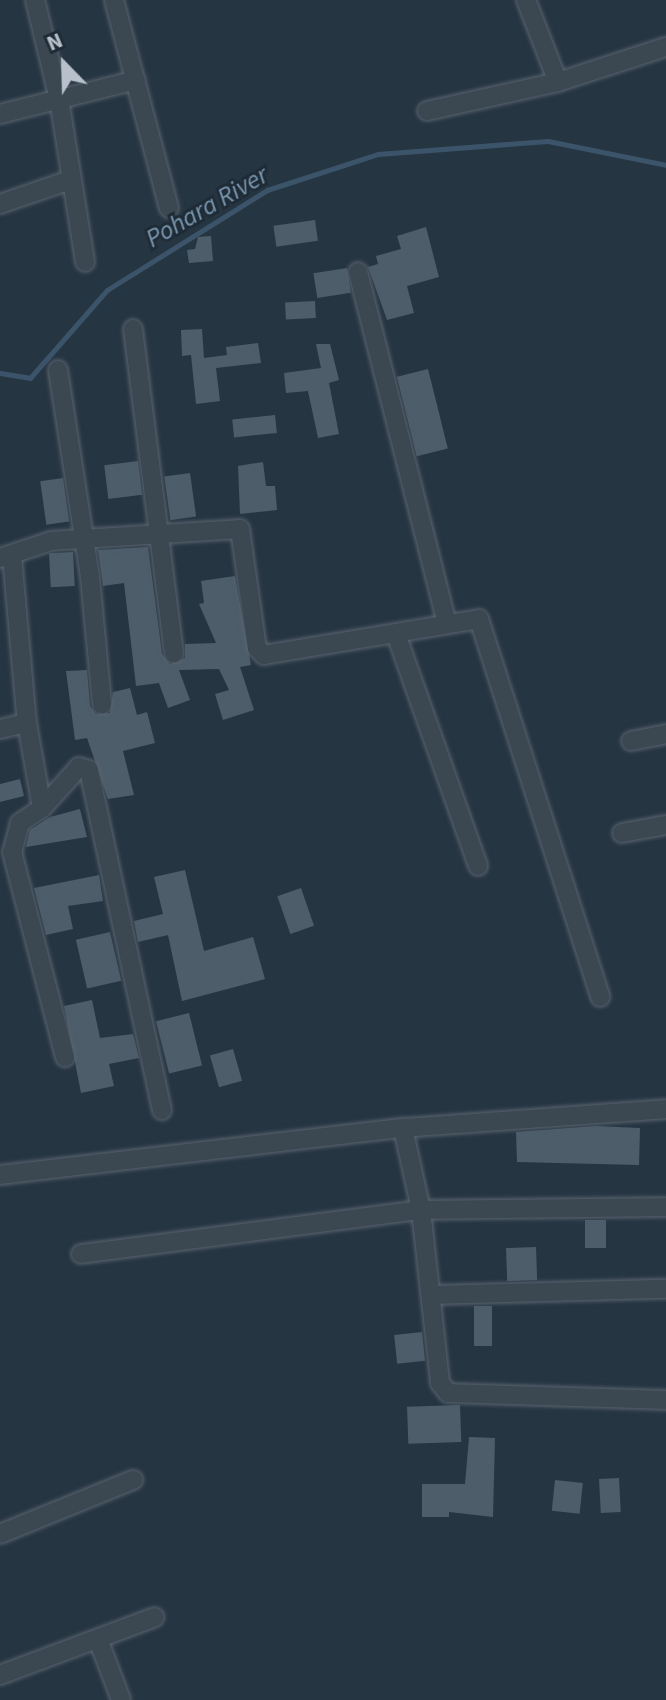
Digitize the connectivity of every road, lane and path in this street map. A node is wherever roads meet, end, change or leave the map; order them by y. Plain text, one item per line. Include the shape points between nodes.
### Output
1 (35, 0) edge
2 (114, 0) edge
3 (526, 0) edge
4 (666, 47) edge
5 (136, 80) junction
6 (558, 82) junction
7 (59, 99) junction
8 (427, 111) dead end
9 (0, 114) edge
10 (70, 180) junction
11 (0, 204) edge
12 (169, 208) dead end
13 (85, 262) dead end
14 (358, 272) dead end
15 (133, 329) dead end
16 (58, 370) dead end
17 (158, 533) junction
18 (82, 538) junction
19 (6, 557) edge
20 (447, 624) junction
21 (396, 634) junction
22 (174, 653) dead end
23 (102, 704) dead end
24 (27, 723) junction
25 (0, 729) edge
26 (666, 734) edge
27 (631, 741) dead end
28 (42, 808) junction
29 (666, 825) edge
30 (622, 833) dead end
31 (478, 866) dead end
32 (600, 997) dead end
33 (65, 1057) dead end
34 (666, 1109) edge
35 (162, 1110) dead end
36 (403, 1128) junction
37 (0, 1175) edge
38 (666, 1207) edge
39 (421, 1210) junction
40 (81, 1254) dead end
41 (666, 1289) edge
42 (431, 1295) junction
43 (666, 1400) edge
44 (133, 1480) dead end
45 (0, 1534) edge
46 (155, 1617) dead end
47 (98, 1639) junction
48 (0, 1675) edge
49 (121, 1700) edge

1 - 7 street
2 - 5 street
3 - 6 street
4 - 6 street
5 - 7 street
5 - 12 street
6 - 8 street
7 - 9 street
7 - 10 street
10 - 11 street
10 - 13 street
14 - 20 street
15 - 17 street
16 - 18 street
17 - 18 street
17 - 21 street via 240,529 257,648 264,655
17 - 22 street
18 - 19 street via 51,541
18 - 23 street
19 - 24 street
20 - 21 street
20 - 32 street via 479,619
21 - 31 street
24 - 25 street
24 - 28 street
26 - 27 street
28 - 33 street via 20,823 12,852
28 - 35 street via 79,767 89,770
29 - 30 street
34 - 36 street
36 - 37 street
36 - 39 street
38 - 39 street
39 - 40 street
39 - 42 street
41 - 42 street
42 - 43 street via 440,1383 448,1393
44 - 45 street
46 - 47 street
47 - 48 street
47 - 49 street

